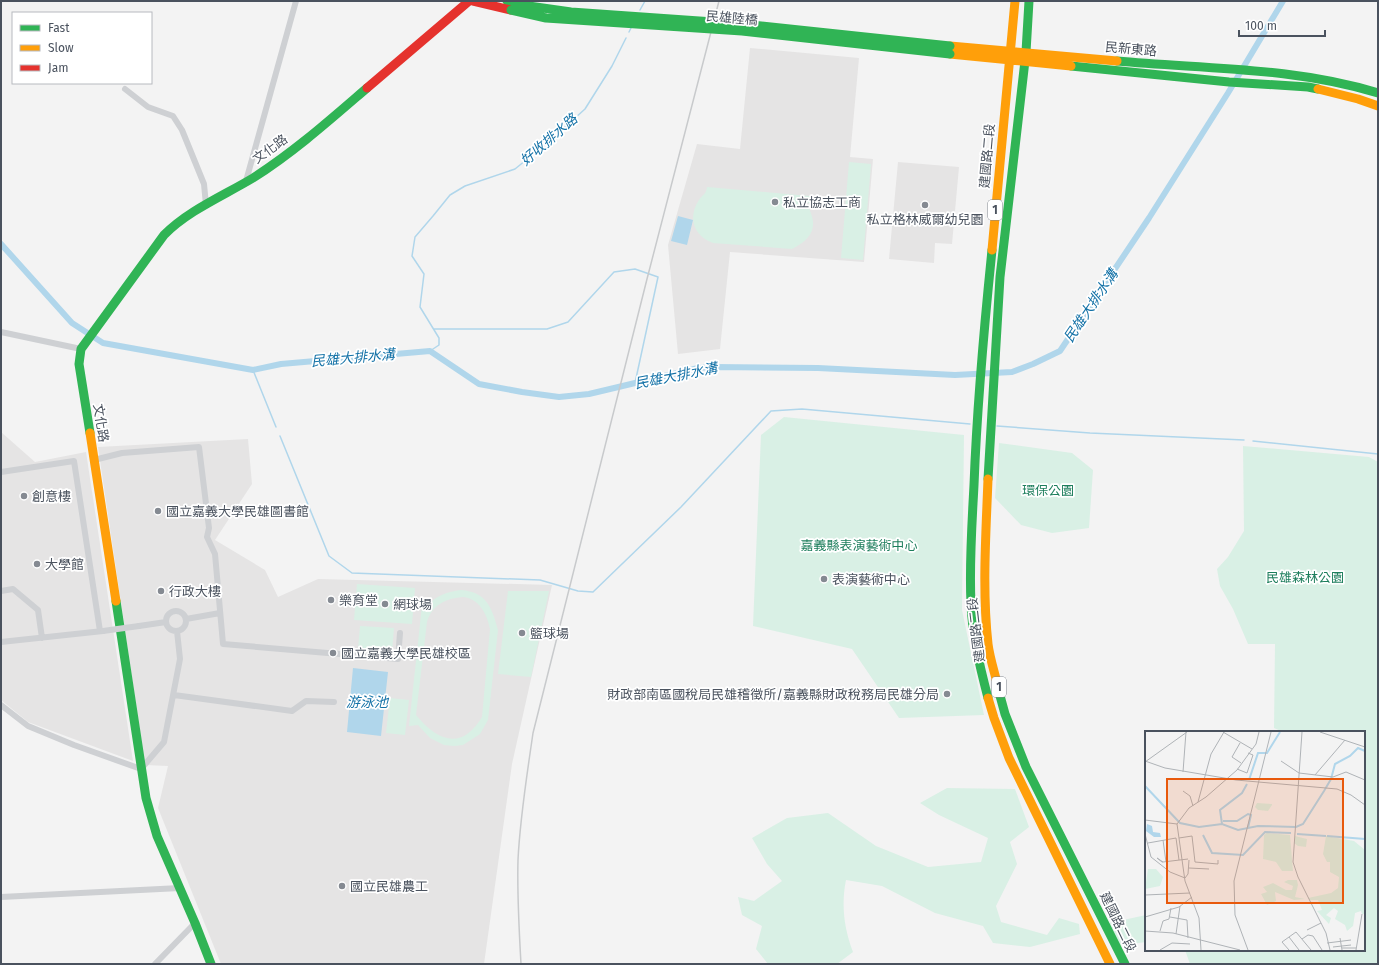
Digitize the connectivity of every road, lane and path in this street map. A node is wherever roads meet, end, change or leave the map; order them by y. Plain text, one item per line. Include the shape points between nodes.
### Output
1 (296, 1) edge
2 (469, 1) edge
3 (473, 1) edge
4 (1015, 1) edge
5 (1029, 1) edge
6 (511, 5) edge
7 (1009, 54) junction
8 (1025, 57) junction
9 (125, 89) dead end
10 (1378, 93) edge
11 (1378, 106) edge
12 (246, 182) junction
13 (206, 205) junction
14 (1, 332) edge
15 (84, 345) junction
16 (94, 460) junction
17 (1, 472) edge
18 (1, 591) edge
19 (220, 613) junction
20 (186, 619) junction
21 (166, 622) junction
22 (101, 631) junction
23 (177, 631) junction
24 (400, 633) dead end
25 (42, 638) junction
26 (1, 642) edge
27 (174, 695) junction
28 (334, 702) dead end
29 (1, 705) edge
30 (1026, 767) junction
31 (141, 769) junction
32 (1016, 771) junction
33 (180, 888) junction
34 (1, 897) edge
35 (195, 923) junction
36 (155, 964) edge
37 (211, 964) edge
38 (1110, 964) edge
39 (1125, 964) edge

1 - 12 street
2 - 12 main road, 文化路 via 306,139
3 - 6 main road, 民雄陸橋
4 - 7 main road, 建國路二段 / 1
5 - 8 main road, 建國路二段 / 1
6 - 7 main road, 民雄陸橋, bridge via 546,18 742,31
7 - 8 main road, 民雄陸橋
7 - 32 main road, 建國路二段 / 1 via 976,430 972,603 981,671 994,718
8 - 10 main road, 民新東路 via 1296,75
8 - 11 main road, 民新東路 via 1229,82 1308,87
8 - 30 main road, 建國路二段 / 1 via 1000,277 985,552 985,603 988,646 1005,714
9 - 13 street via 148,107 173,116 182,130 204,184
12 - 13 main road, 文化路
13 - 15 main road, 文化路 via 176,223 164,235
14 - 15 street
15 - 16 main road, 文化路 via 79,364
16 - 19 street via 122,452 199,447 209,528 207,537 214,554
16 - 31 main road, 文化路
17 - 22 street via 74,462
18 - 25 street via 13,590 38,610
19 - 20 street
19 - 24 street via 223,644 398,659
20 - 21 street via 183,614 174,611 168,614
20 - 23 street via 183,628
21 - 22 street, bridge
21 - 23 street via 171,629
22 - 25 street
23 - 27 street via 180,660
25 - 26 street
27 - 28 street via 292,711 306,701
27 - 31 street via 164,742
29 - 31 street via 28,726
30 - 32 main road
30 - 39 main road, 建國路二段 / 1
31 - 33 main road, 文化路 via 157,836
32 - 38 main road, 建國路二段 / 1
33 - 34 street
33 - 35 main road, 文化路
35 - 36 street
35 - 37 main road, 文化路

